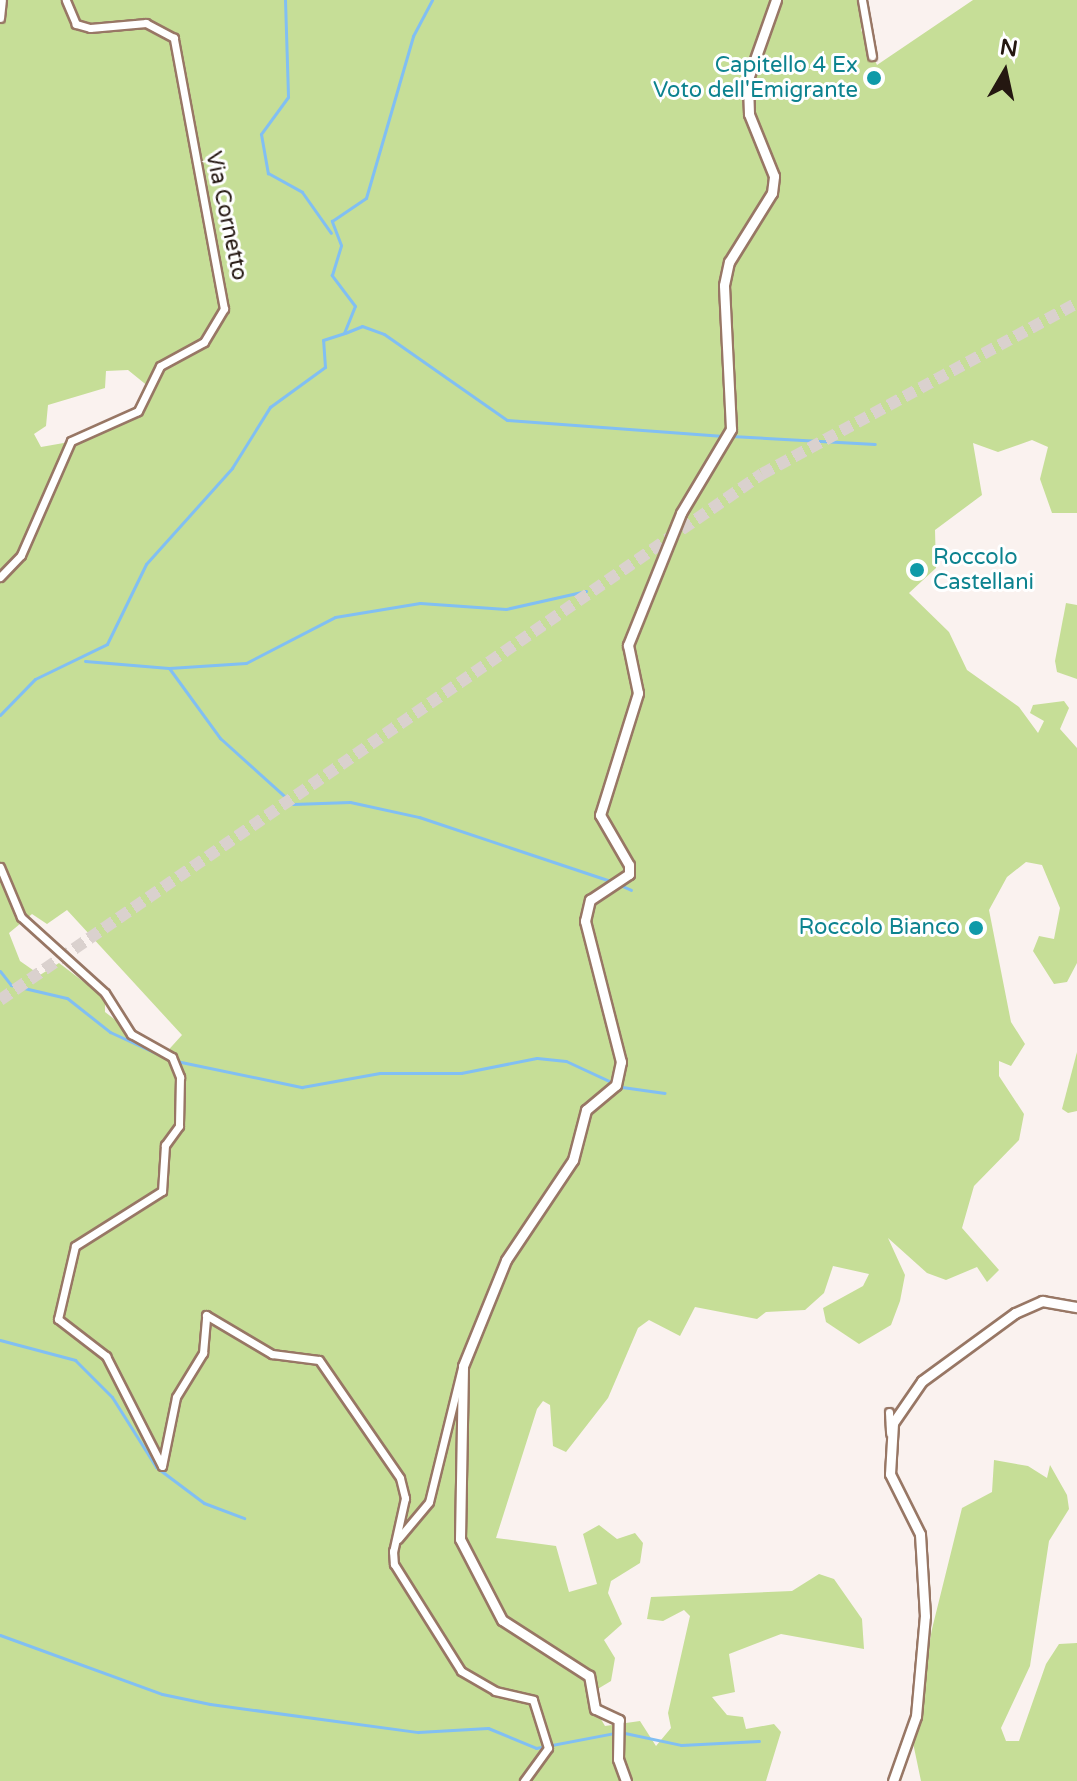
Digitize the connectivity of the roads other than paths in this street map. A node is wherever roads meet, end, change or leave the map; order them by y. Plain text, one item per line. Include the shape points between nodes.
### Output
1 (2, 0) edge
2 (66, 0) edge
3 (776, 0) edge
4 (862, 0) edge
5 (0, 18) edge
6 (872, 56) dead end
7 (0, 577) edge
8 (0, 867) edge
9 (1077, 1307) edge
10 (463, 1366) junction
11 (889, 1412) dead end
12 (890, 1433) junction
13 (393, 1552) junction
14 (524, 1781) edge
15 (626, 1781) edge
16 (893, 1781) edge

1 - 5 street
2 - 7 street, Via Cornetto via 76,24 90,28 146,23 174,38 178,94 224,309 204,342 160,366 138,411 71,441 21,555
3 - 10 street via 748,79 749,114 774,176 772,193 729,262 724,285 730,431 681,513 628,645 638,693 600,815 629,865 620,879 590,900 585,921 621,1062 617,1082 586,1110 573,1160 506,1260
4 - 6 street
8 - 13 street via 21,917 105,993 131,1034 172,1057 180,1077 179,1126 165,1145 162,1191 75,1246 58,1319 106,1356 162,1466 176,1397 203,1353 206,1315 272,1354 319,1360 400,1478 405,1498
9 - 12 street via 1042,1301 1015,1313 922,1381
10 - 13 street via 429,1502
10 - 15 street via 460,1539 502,1620 589,1676 595,1709 615,1717 619,1726
11 - 12 street
12 - 16 street via 890,1474 922,1543 925,1616 916,1716
13 - 14 street via 461,1671 495,1691 533,1700 547,1744

